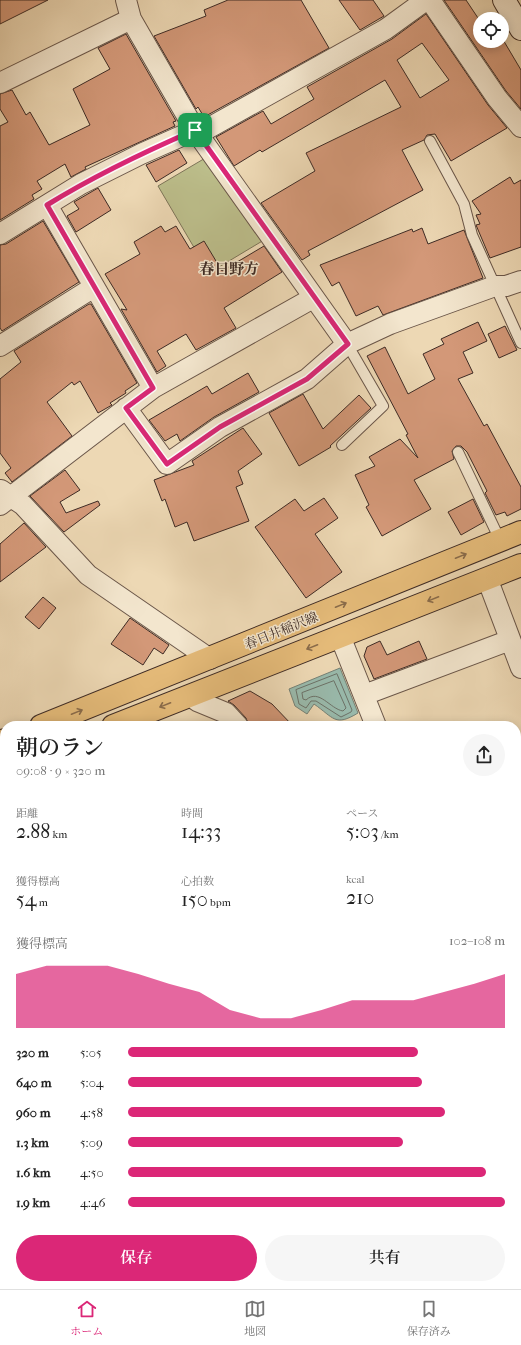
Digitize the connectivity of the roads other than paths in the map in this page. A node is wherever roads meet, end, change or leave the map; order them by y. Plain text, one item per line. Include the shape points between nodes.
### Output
1 (426, 0) edge
2 (430, 0) edge
3 (504, 0) edge
4 (129, 5) edge
5 (521, 29) edge
6 (0, 83) edge
7 (521, 127) edge
8 (197, 132) junction
9 (430, 141) dead end
10 (47, 205) junction
11 (0, 234) edge
12 (521, 282) edge
13 (495, 286) junction
14 (94, 287) junction
15 (313, 298) junction
16 (521, 343) edge
17 (348, 344) junction
18 (0, 346) edge
19 (153, 388) junction
20 (126, 408) junction
21 (342, 445) dead end
22 (458, 452) dead end
23 (3, 497) edge
24 (521, 532) edge
25 (500, 540) junction
26 (521, 564) edge
27 (487, 578) junction
28 (340, 636) junction
29 (515, 642) edge
30 (210, 659) junction
31 (521, 668) edge
32 (194, 694) junction
33 (364, 695) junction
34 (54, 721) edge
35 (126, 721) edge
36 (233, 721) edge
37 (374, 721) edge

1 - 8 street via 386,29
2 - 7 street via 497,98
3 - 5 main road
4 - 6 street
4 - 8 street
8 - 10 street via 141,154
8 - 15 street
9 - 13 lane via 464,204 472,235
10 - 11 street
10 - 14 street
12 - 13 street
13 - 16 lane
13 - 17 street via 390,324
14 - 18 street
14 - 19 street
15 - 17 street
15 - 19 street
17 - 20 street via 307,379 220,427 167,464
17 - 21 lane via 383,406
19 - 20 street
20 - 23 street
22 - 25 lane
23 - 30 street via 23,505 88,575
24 - 25 main road, 春日井稲沢線
30 -> 25 main road, 春日井稲沢線
26 - 27 main road, 春日井稲沢線
27 -> 28 main road, 春日井稲沢線
27 - 29 street
28 -> 32 main road, 春日井稲沢線
28 - 33 street
29 - 31 street
29 - 33 street
34 -> 30 main road, 春日井稲沢線
32 -> 35 main road, 春日井稲沢線
32 - 36 street via 197,701 226,713
33 - 37 street

